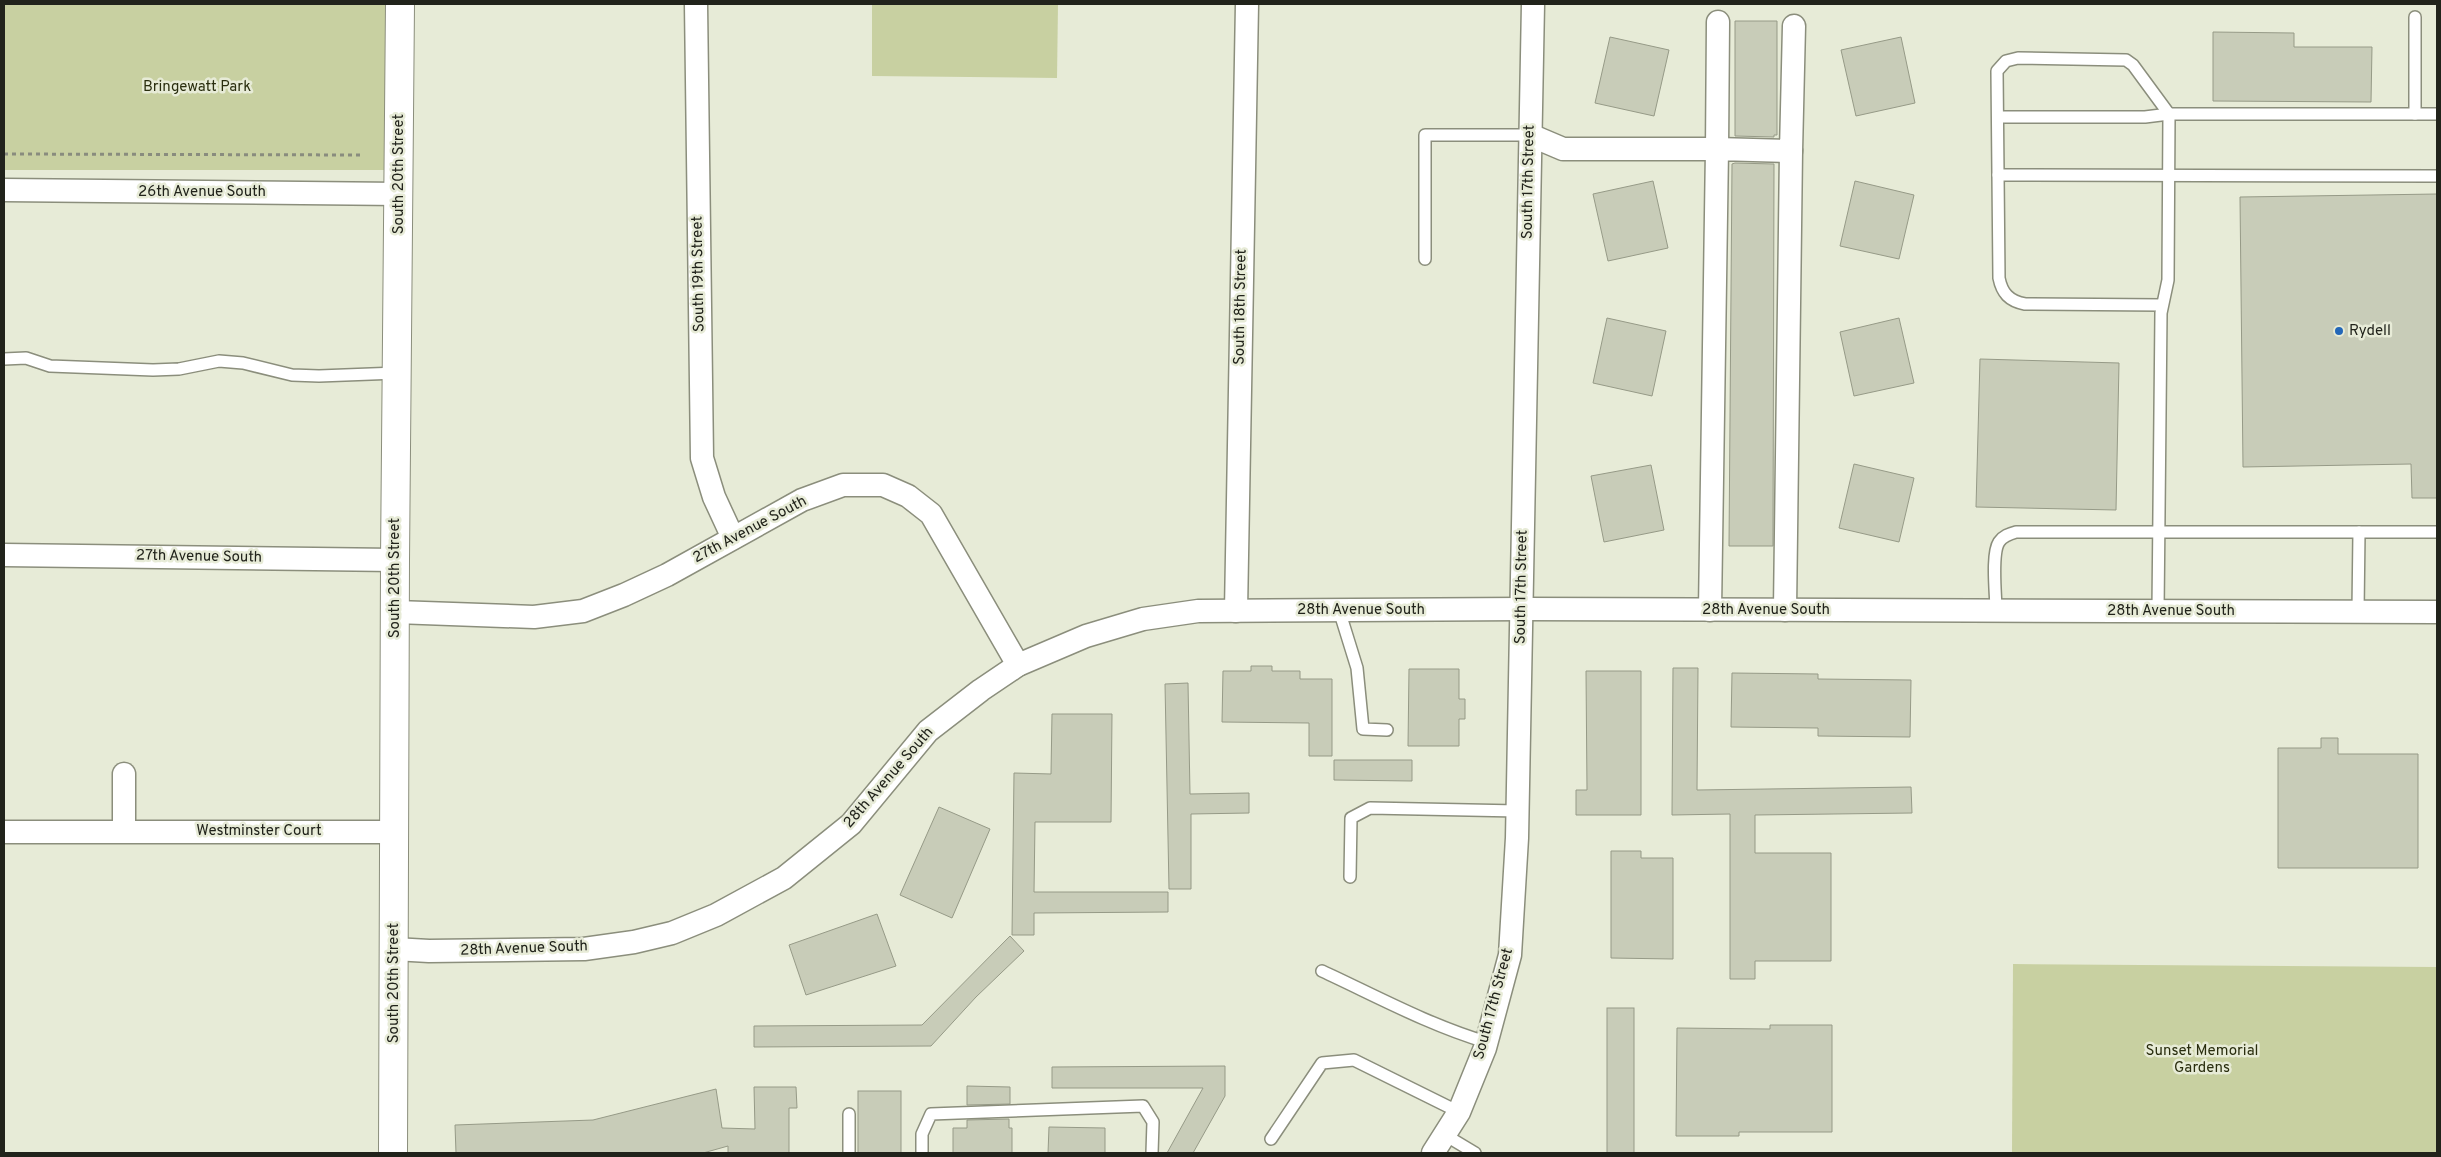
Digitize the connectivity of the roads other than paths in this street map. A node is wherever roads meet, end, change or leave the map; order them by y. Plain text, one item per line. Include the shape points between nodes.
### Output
1 (400, 4) edge
2 (696, 4) edge
3 (1247, 4) edge
4 (1533, 4) edge
5 (2415, 17) dead end
6 (1718, 22) dead end
7 (1794, 26) dead end
8 (2169, 114) junction
9 (2415, 114) junction
10 (2437, 114) edge
11 (1998, 117) junction
12 (1530, 134) junction
13 (1716, 149) junction
14 (1791, 151) junction
15 (1998, 175) junction
16 (2169, 175) junction
17 (2437, 176) edge
18 (4, 190) edge
19 (400, 194) junction
20 (1425, 260) dead end
21 (2162, 305) junction
22 (4, 359) edge
23 (397, 373) junction
24 (2158, 532) junction
25 (2359, 532) junction
26 (2437, 532) edge
27 (733, 538) junction
28 (4, 555) edge
29 (395, 560) junction
30 (1522, 609) junction
31 (1339, 610) junction
32 (1710, 610) junction
33 (1785, 610) junction
34 (1236, 611) junction
35 (1996, 611) junction
36 (2158, 611) junction
37 (2358, 611) junction
38 (396, 612) junction
39 (2437, 612) edge
40 (1018, 665) junction
41 (1387, 730) dead end
42 (124, 774) dead end
43 (1518, 811) junction
44 (124, 831) junction
45 (4, 832) edge
46 (394, 832) junction
47 (1350, 877) dead end
48 (394, 949) junction
49 (1322, 971) dead end
50 (1486, 1042) junction
51 (1459, 1112) junction
52 (849, 1114) dead end
53 (1271, 1138) dead end
54 (1439, 1144) edge
55 (393, 1153) edge
56 (849, 1153) edge
57 (922, 1153) edge
58 (1152, 1153) edge
59 (1475, 1153) edge

1 - 19 street, South 20th Street
2 - 27 street, South 19th Street via 702,458 714,496
3 - 34 street, South 18th Street
4 - 12 street, South 17th Street
5 - 9 lane
6 - 13 street
7 - 14 street
8 - 9 lane
8 - 11 lane via 2145,117
8 - 11 lane via 2126,60 2018,58 2006,61 1997,71
8 - 16 lane
9 - 10 lane
11 - 15 lane
12 - 13 street via 1563,149
12 - 20 lane via 1425,135
12 - 30 street, South 17th Street
13 - 14 street
13 - 32 street
14 - 33 street
15 - 16 lane
15 - 21 lane via 1998,278 2006,296 2025,304
16 - 17 lane
16 - 21 lane via 2168,280
18 - 19 street, 26th Avenue South
19 - 23 street, South 20th Street
21 - 24 lane
22 - 23 lane via 26,358 58,366 153,370 179,369 219,361 243,363 292,375 318,376
23 - 29 street, South 20th Street
24 - 25 lane
24 - 35 lane via 2016,532 2005,536 1998,543 1996,556
24 - 36 lane
25 - 26 lane
25 - 37 lane
27 - 38 street, 27th Avenue South via 666,576 583,611 534,617
27 - 40 street, 27th Avenue South via 802,500 843,485 883,485 908,496 931,514
28 - 29 street, 27th Avenue South
29 - 38 street, South 20th Street
30 - 31 street, 28th Avenue South
30 - 32 street, 28th Avenue South
30 - 43 street, South 17th Street
31 - 34 street, 28th Avenue South
31 - 41 lane via 1357,668 1363,729
32 - 33 street, 28th Avenue South
33 - 35 street, 28th Avenue South
34 - 40 street, 28th Avenue South via 1198,611 1143,619 1086,636
35 - 36 street, 28th Avenue South
36 - 37 street, 28th Avenue South
37 - 39 street, 28th Avenue South
38 - 46 street, South 20th Street
40 - 48 street, 28th Avenue South via 954,709 928,732 851,824 816,854 784,878 716,916 672,933 584,949
42 - 44 street
43 - 47 lane via 1370,808 1351,818
43 - 50 street, South 17th Street via 1510,955
44 - 45 street, Westminster Court
44 - 46 street, Westminster Court
46 - 48 street, South 20th Street
48 - 55 street, South 20th Street
49 - 50 lane via 1414,1015
50 - 51 street, South 17th Street
51 - 53 lane via 1354,1060 1322,1063
51 - 54 street, South 17th Street
52 - 56 lane
54 - 59 lane
57 - 58 lane via 922,1134 931,1114 1143,1106 1152,1122

